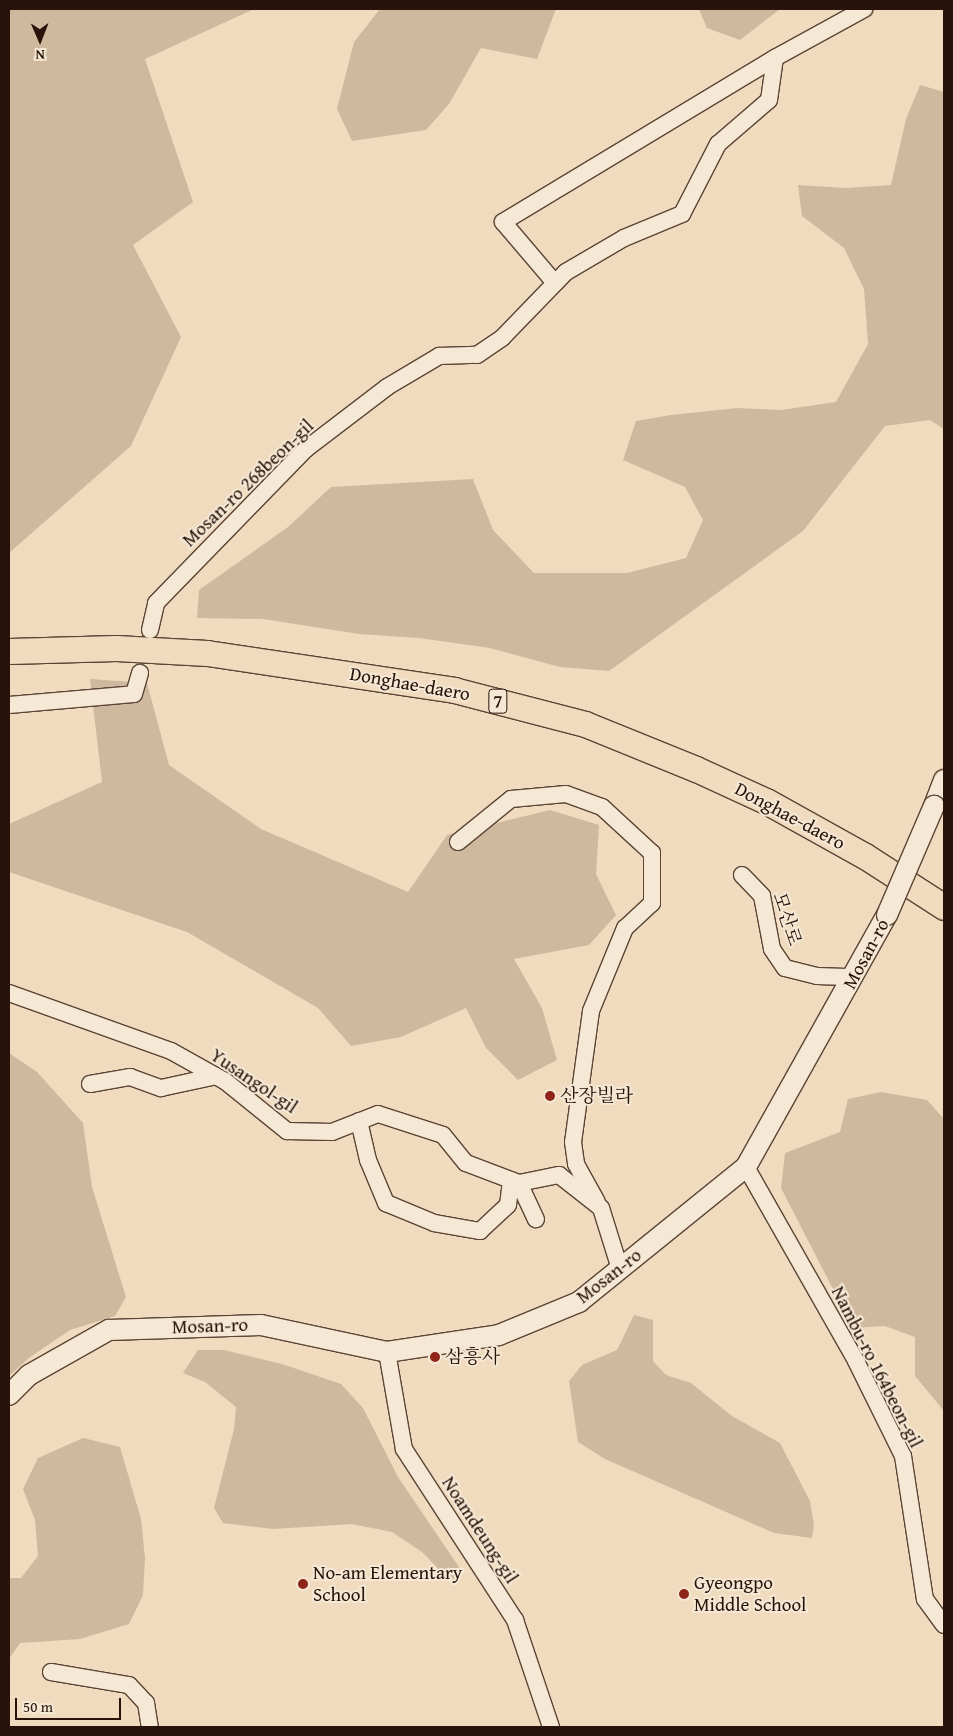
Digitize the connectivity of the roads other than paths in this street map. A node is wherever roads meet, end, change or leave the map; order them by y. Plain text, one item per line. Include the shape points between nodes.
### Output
1 (864, 9) edge
2 (775, 58) junction
3 (555, 284) junction
4 (150, 630) dead end
5 (9, 651) edge
6 (140, 673) dead end
7 (9, 705) edge
8 (944, 780) edge
9 (458, 842) dead end
10 (742, 875) dead end
11 (944, 907) edge
12 (854, 977) junction
13 (9, 992) edge
14 (216, 1076) junction
15 (90, 1084) dead end
16 (359, 1122) junction
17 (746, 1167) junction
18 (515, 1181) junction
19 (601, 1208) junction
20 (536, 1219) dead end
21 (620, 1269) junction
22 (387, 1352) junction
23 (9, 1394) edge
24 (944, 1625) edge
25 (50, 1672) dead end
26 (150, 1727) edge
27 (551, 1727) edge

1 - 2 street
2 - 3 street, Mosan-ro 268beon-gil via 770,100 718,144 682,214 624,238 566,272
2 - 3 street via 503,222
3 - 4 street, Mosan-ro 268beon-gil via 502,338 477,355 439,356 387,387 306,449 156,603
5 - 11 main road, Donghae-daero / 7 via 116,648 207,653 454,690 585,724 766,801 865,856
6 - 7 street via 134,694
8 - 12 street, Mosan-ro, bridge via 887,915
9 - 19 street via 511,798 566,794 602,807 652,853 652,903 625,928 591,1011 584,1057 573,1142 576,1164
10 - 12 street, 모산로 via 762,896 772,949 785,968 817,976
12 - 17 street, Mosan-ro
13 - 14 street, Yusangol-gil via 171,1051
14 - 15 street via 161,1088 130,1077
14 - 16 street, Yusangol-gil via 287,1131 332,1132
16 - 18 street, Yusangol-gil via 378,1114 443,1135 466,1163
16 - 18 street via 368,1160 386,1203 434,1223 480,1230 508,1205
17 - 21 street, Mosan-ro
17 - 24 street, Nambu-ro 164beon-gil via 856,1361 903,1456 925,1599
18 - 19 street via 559,1175
18 - 20 street
19 - 21 street
21 - 22 street, Mosan-ro via 579,1302 499,1335
22 - 23 street, Mosan-ro via 261,1325 109,1330 29,1375
22 - 27 street, Noamdeung-gil via 404,1450 515,1620
25 - 26 street via 129,1685 146,1703

